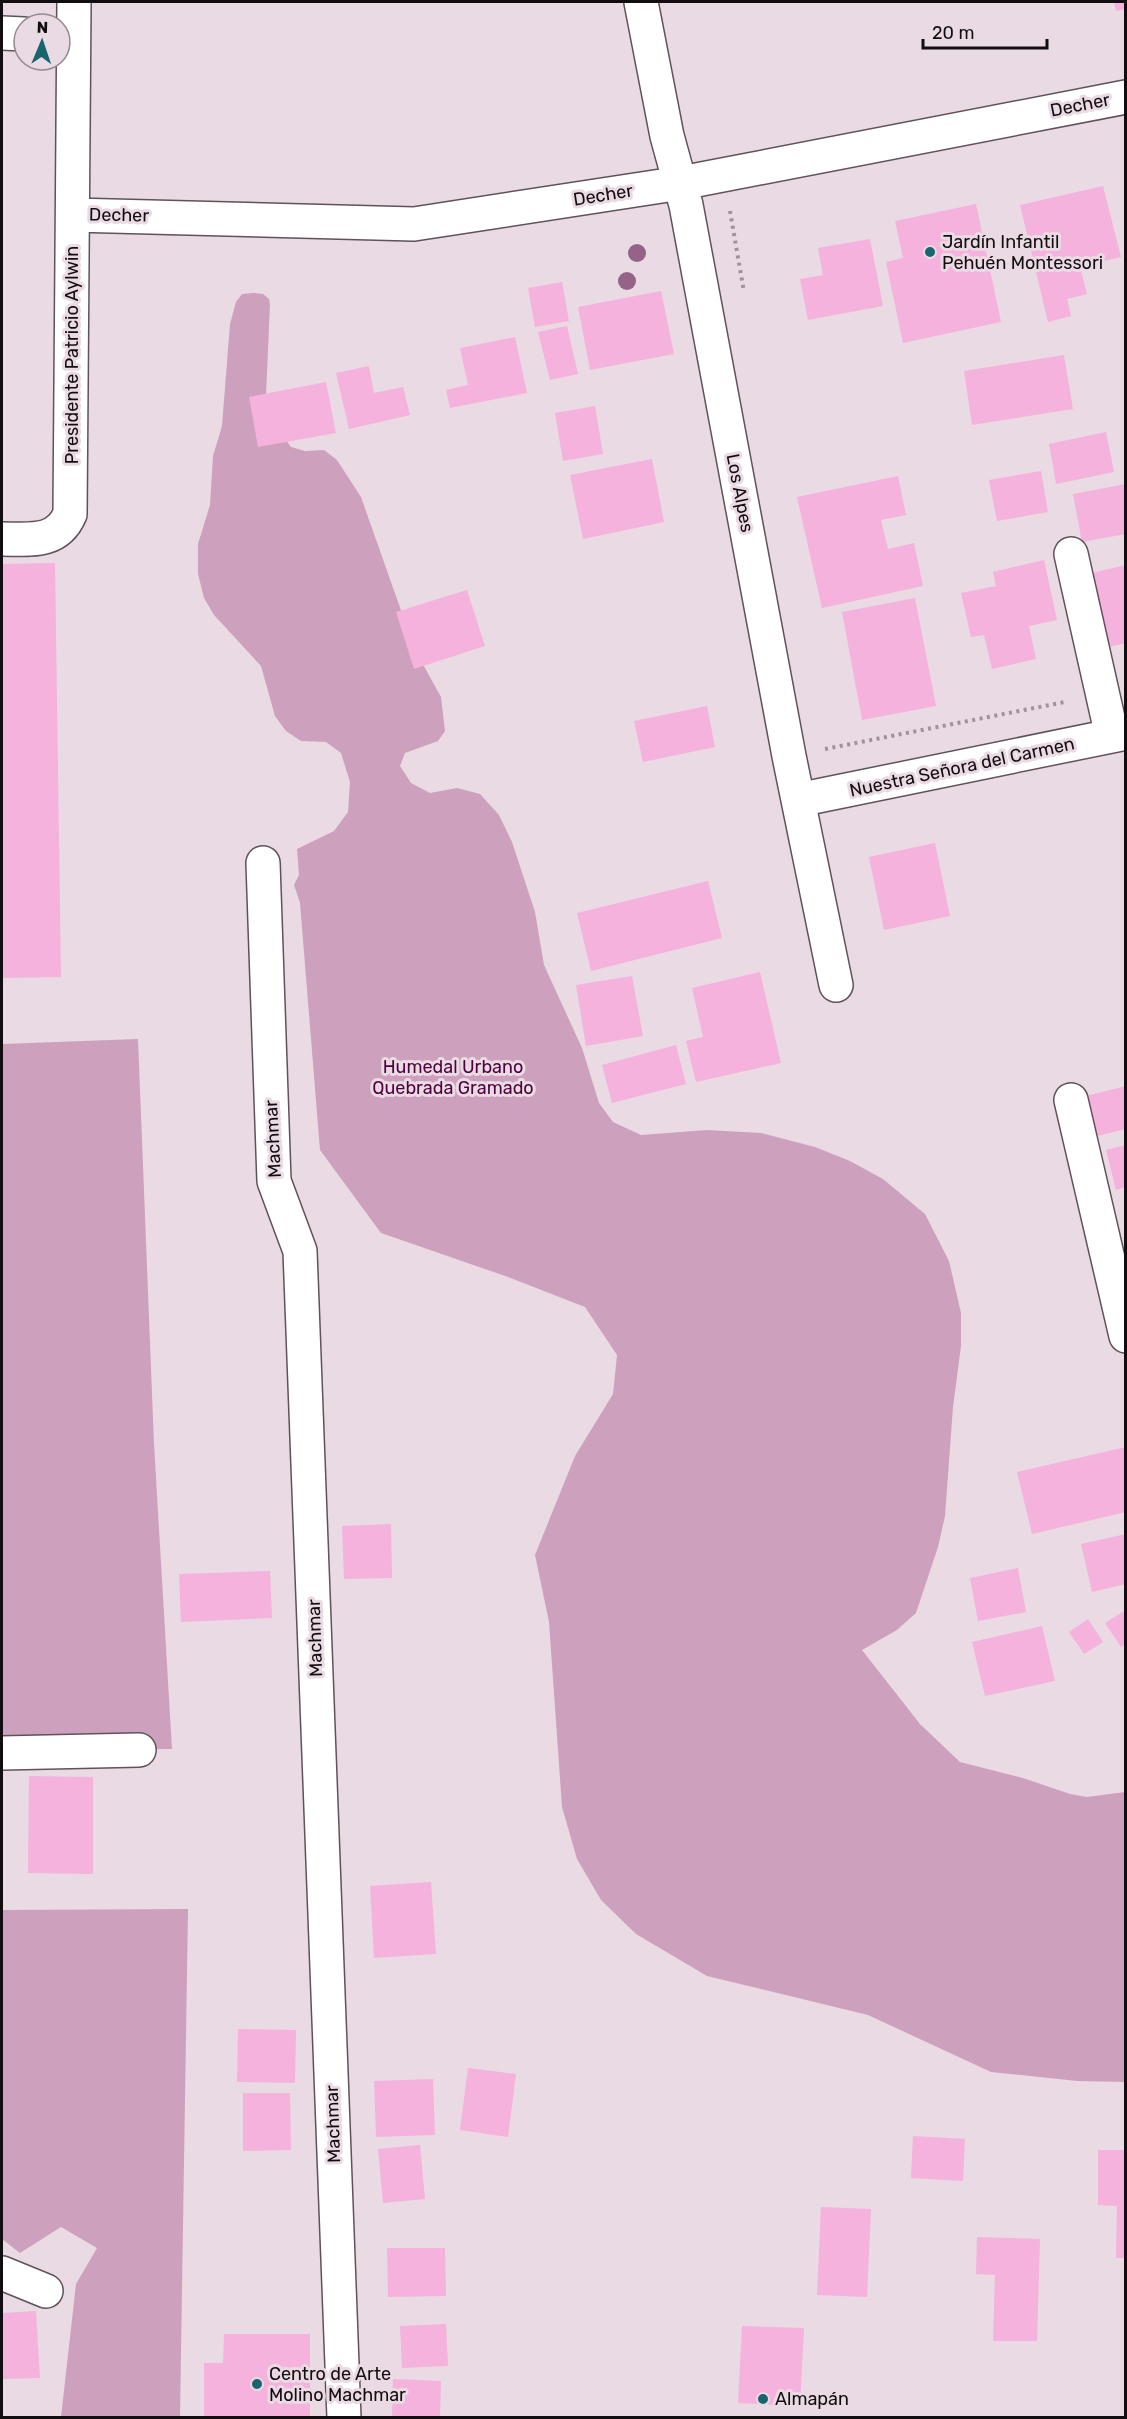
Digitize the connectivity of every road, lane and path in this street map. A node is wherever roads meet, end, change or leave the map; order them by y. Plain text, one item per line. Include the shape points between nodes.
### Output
1 (641, 2) edge
2 (68, 72) edge
3 (1125, 97) edge
4 (681, 183) junction
5 (73, 214) junction
6 (2, 539) edge
7 (1071, 554) dead end
8 (1102, 695) junction
9 (1119, 735) edge
10 (789, 756) junction
11 (798, 800) junction
12 (263, 863) dead end
13 (836, 985) dead end
14 (1071, 1100) dead end
15 (1125, 1336) edge
16 (139, 1750) dead end
17 (2, 1753) edge
18 (2, 2273) edge
19 (46, 2291) dead end
20 (344, 2418) edge

1 - 4 street, Los Alpes
2 - 5 street, Presidente Patricio Aylwin
3 - 4 street, Decher
4 - 5 street, Decher via 414,224
4 - 10 street, Los Alpes
5 - 6 street, Presidente Patricio Aylwin via 70,514 64,527 47,537
7 - 8 street
8 - 9 street
8 - 10 path
9 - 11 street, Nuestra Señora del Carmen
10 - 11 street, Los Alpes
11 - 13 street, Los Alpes
12 - 20 street, Machmar via 274,1181 300,1251
14 - 15 street
16 - 17 street
18 - 19 street

